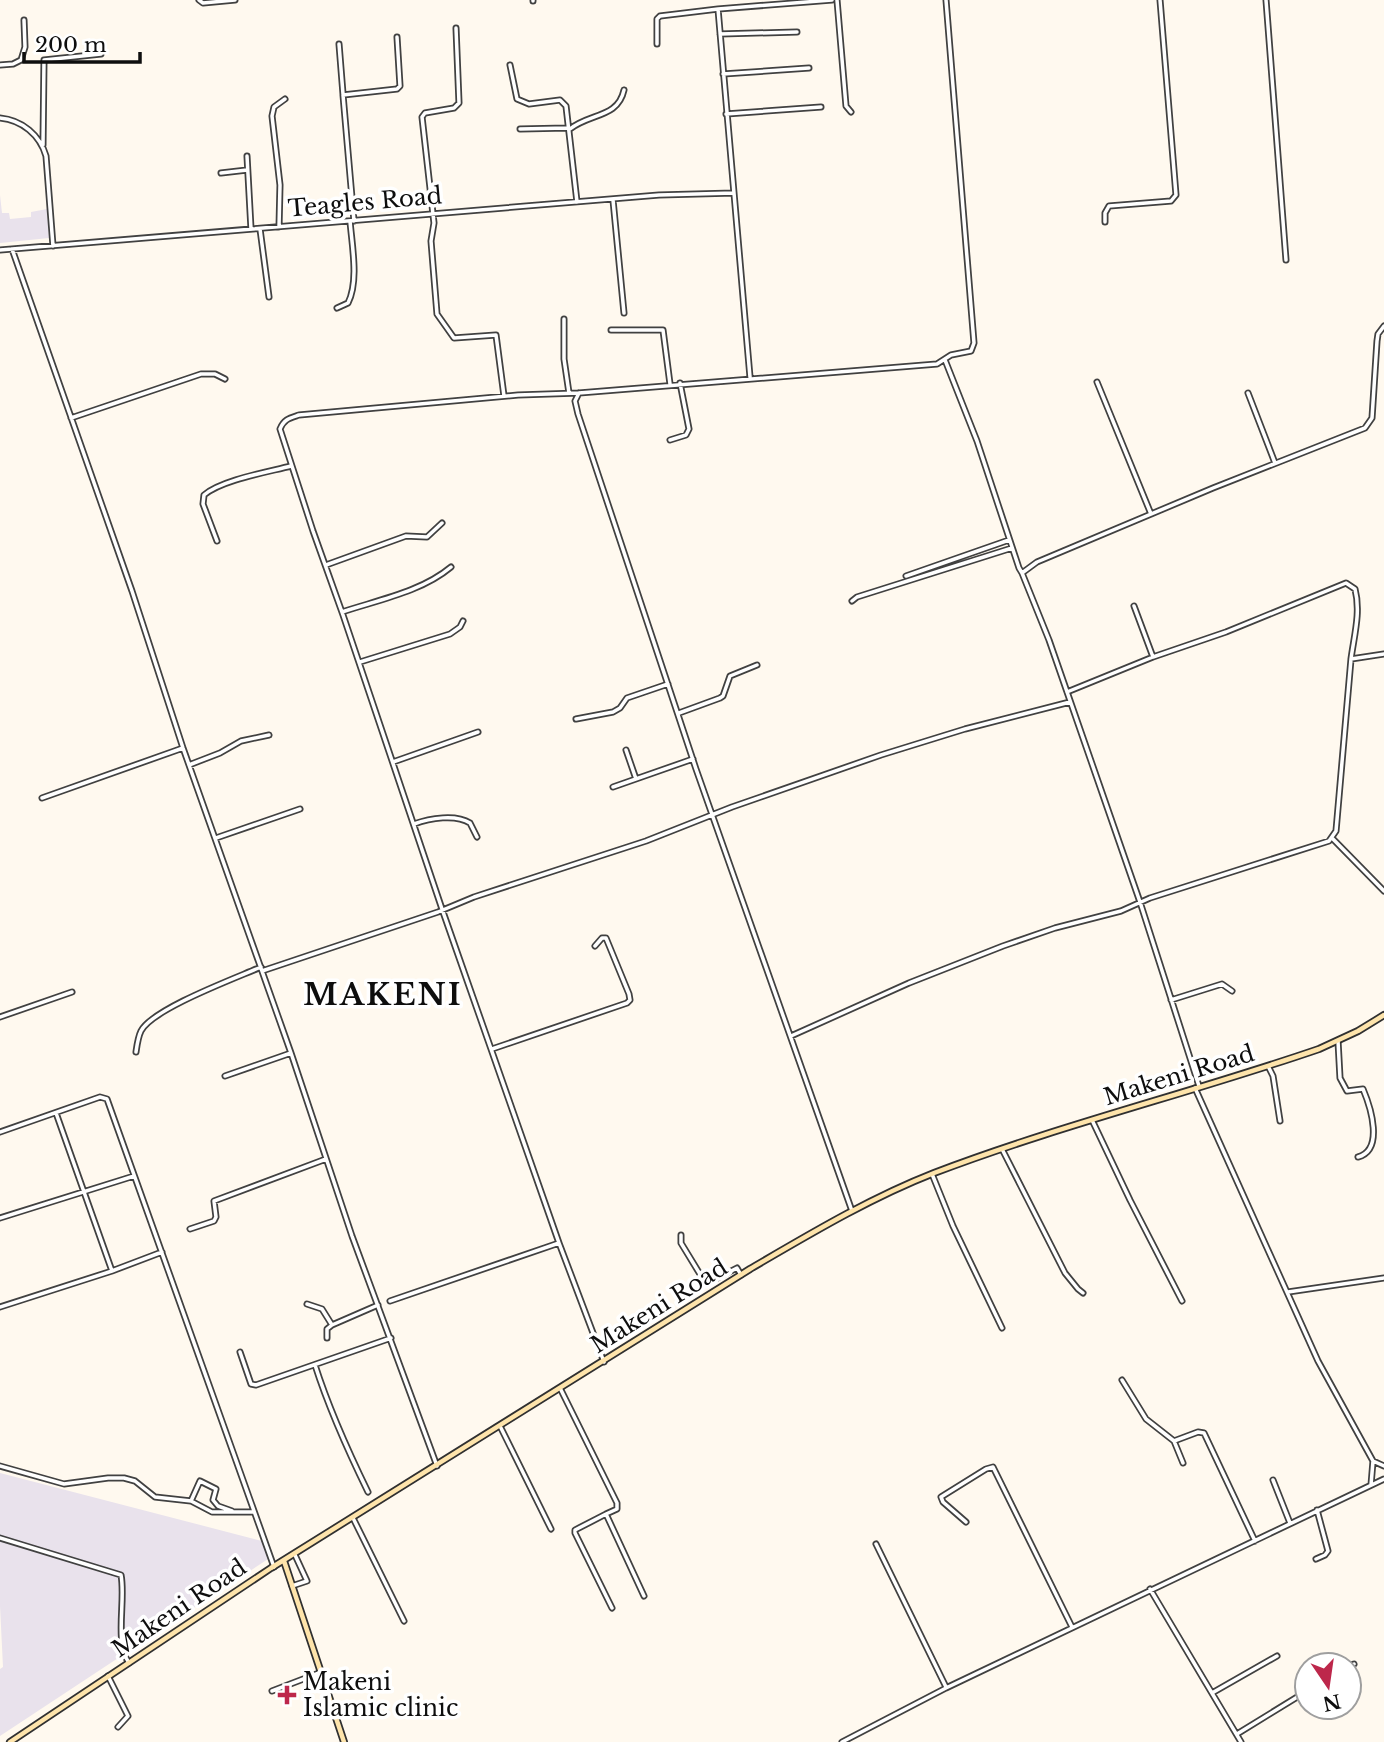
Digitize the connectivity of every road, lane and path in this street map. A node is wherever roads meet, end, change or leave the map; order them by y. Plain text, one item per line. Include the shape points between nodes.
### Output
1 (199, 0) edge
2 (235, 0) edge
3 (832, 0) edge
4 (837, 0) edge
5 (946, 0) edge
6 (1160, 0) edge
7 (1266, 0) edge
8 (718, 9) junction
9 (24, 20) dead end
10 (456, 28) dead end
11 (797, 32) dead end
12 (720, 34) junction
13 (397, 37) dead end
14 (339, 44) dead end
15 (657, 44) dead end
16 (101, 54) dead end
17 (0, 65) edge
18 (510, 65) dead end
19 (808, 68) dead end
20 (723, 74) junction
21 (624, 90) dead end
22 (343, 94) junction
23 (285, 99) dead end
24 (821, 107) dead end
25 (851, 112) dead end
26 (726, 114) junction
27 (0, 118) edge
28 (520, 128) dead end
29 (569, 129) junction
30 (43, 147) junction
31 (247, 156) dead end
32 (247, 170) junction
33 (221, 173) dead end
34 (734, 193) junction
35 (612, 199) junction
36 (577, 202) junction
37 (431, 214) junction
38 (352, 221) junction
39 (1105, 222) dead end
40 (279, 227) junction
41 (251, 229) junction
42 (260, 229) junction
43 (53, 246) junction
44 (12, 249) junction
45 (0, 250) edge
46 (1286, 260) dead end
47 (269, 298) dead end
48 (337, 308) dead end
49 (624, 313) dead end
50 (564, 319) dead end
51 (1384, 326) edge
52 (611, 330) dead end
53 (945, 360) junction
54 (750, 377) junction
55 (225, 379) dead end
56 (1097, 382) dead end
57 (680, 383) junction
58 (670, 384) junction
59 (569, 393) junction
60 (579, 393) junction
61 (1248, 393) dead end
62 (505, 396) junction
63 (71, 418) junction
64 (670, 440) dead end
65 (1275, 463) junction
66 (291, 466) junction
67 (1151, 514) junction
68 (442, 523) dead end
69 (1009, 540) junction
70 (216, 541) dead end
71 (1012, 548) junction
72 (325, 565) junction
73 (451, 567) dead end
74 (1023, 573) junction
75 (906, 576) dead end
76 (852, 601) dead end
77 (1134, 607) dead end
78 (342, 612) junction
79 (463, 621) dead end
80 (1384, 654) edge
81 (1153, 657) junction
82 (1351, 659) junction
83 (359, 662) junction
84 (757, 664) dead end
85 (668, 684) junction
86 (1067, 692) junction
87 (1070, 702) junction
88 (679, 713) junction
89 (576, 719) dead end
90 (478, 732) dead end
91 (269, 735) dead end
92 (183, 747) junction
93 (625, 750) dead end
94 (693, 759) junction
95 (393, 762) junction
96 (189, 765) junction
97 (635, 779) junction
98 (613, 787) dead end
99 (41, 798) dead end
100 (300, 809) dead end
101 (712, 814) junction
102 (414, 824) junction
103 (216, 838) junction
104 (477, 838) dead end
105 (1332, 838) junction
106 (1384, 891) edge
107 (1140, 902) junction
108 (442, 909) junction
109 (595, 946) dead end
110 (262, 969) junction
111 (1232, 991) dead end
112 (72, 992) dead end
113 (1171, 1000) junction
114 (1384, 1015) edge
115 (0, 1017) edge
116 (791, 1037) junction
117 (1338, 1041) junction
118 (492, 1049) junction
119 (136, 1052) dead end
120 (291, 1053) junction
121 (1268, 1066) junction
122 (225, 1076) dead end
123 (1197, 1087) junction
124 (56, 1112) junction
125 (1092, 1120) junction
126 (1280, 1121) dead end
127 (0, 1132) edge
128 (1002, 1149) junction
129 (1358, 1157) dead end
130 (326, 1159) junction
131 (932, 1174) junction
132 (134, 1176) junction
133 (82, 1191) junction
134 (852, 1211) junction
135 (0, 1218) edge
136 (190, 1229) dead end
137 (681, 1235) dead end
138 (559, 1243) junction
139 (162, 1252) junction
140 (111, 1271) junction
141 (741, 1275) junction
142 (1384, 1278) edge
143 (1288, 1292) junction
144 (1083, 1293) dead end
145 (390, 1301) dead end
146 (1182, 1301) dead end
147 (307, 1304) dead end
148 (378, 1305) junction
149 (0, 1307) edge
150 (332, 1325) junction
151 (1002, 1328) dead end
152 (327, 1338) dead end
153 (391, 1338) junction
154 (240, 1352) dead end
155 (604, 1362) junction
156 (315, 1365) junction
157 (1122, 1380) dead end
158 (559, 1388) junction
159 (500, 1426) junction
160 (1174, 1441) junction
161 (1373, 1461) junction
162 (1183, 1463) dead end
163 (0, 1466) edge
164 (437, 1466) junction
165 (1384, 1466) edge
166 (1384, 1479) edge
167 (1273, 1480) dead end
168 (1371, 1485) junction
169 (368, 1492) dead end
170 (191, 1501) junction
171 (1317, 1510) junction
172 (236, 1512) junction
173 (253, 1512) junction
174 (606, 1514) junction
175 (353, 1518) junction
176 (966, 1522) dead end
177 (1290, 1524) junction
178 (551, 1530) dead end
179 (0, 1538) edge
180 (1256, 1542) junction
181 (876, 1544) dead end
182 (295, 1555) junction
183 (1316, 1559) dead end
184 (284, 1561) junction
185 (274, 1567) junction
186 (292, 1586) junction
187 (1150, 1589) junction
188 (644, 1596) dead end
189 (612, 1608) dead end
190 (404, 1621) dead end
191 (1072, 1627) junction
192 (1277, 1656) dead end
193 (129, 1663) junction
194 (319, 1673) junction
195 (108, 1676) junction
196 (946, 1688) junction
197 (272, 1691) dead end
198 (1212, 1693) junction
199 (1293, 1700) edge
200 (118, 1727) dead end
201 (1236, 1734) junction
202 (10, 1742) edge
203 (344, 1742) edge
204 (842, 1742) edge
205 (1241, 1742) edge

1 - 2 street
3 - 8 street
4 - 25 street via 846,106
5 - 53 street via 974,343 969,352
6 - 39 street via 1177,195 1171,201 1109,206
7 - 46 street
8 - 12 street
8 - 15 street via 660,16
9 - 17 street via 21,60
10 - 37 street via 458,103 422,117
11 - 12 street
12 - 20 street
13 - 22 street via 400,86
14 - 22 street
16 - 30 street via 44,60
18 - 29 street via 517,99 529,104 564,102
19 - 20 street
20 - 26 street
21 - 29 street via 615,108
22 - 38 street
23 - 40 street via 274,107 272,116
24 - 26 street
26 - 34 street
27 - 30 street via 24,127
28 - 29 street
29 - 36 street
30 - 43 street
31 - 32 street
32 - 33 street
32 - 41 street
34 - 35 street, Teagles Road
34 - 54 street
35 - 36 street, Teagles Road
35 - 49 street
36 - 37 street, Teagles Road
37 - 38 street, Teagles Road
37 - 62 street via 437,314 454,338 496,335
38 - 40 street, Teagles Road
38 - 48 street via 351,297
40 - 42 street, Teagles Road
41 - 42 street, Teagles Road
41 - 43 street, Teagles Road
42 - 47 street
43 - 44 street, Teagles Road
44 - 45 street, Teagles Road
44 - 63 street
50 - 59 street
51 - 65 street via 1378,334 1368,425
52 - 58 street via 663,330
53 - 54 street
53 - 69 street
54 - 57 street
55 - 63 street via 201,374
56 - 67 street
57 - 58 street
57 - 64 street via 689,429
58 - 60 street
59 - 60 street
59 - 62 street
60 - 85 street via 575,401 578,414
61 - 65 street
62 - 66 street via 289,418 281,429
63 - 92 street
65 - 67 street
66 - 70 street via 204,495
66 - 72 street
67 - 74 street via 1037,562
68 - 72 street via 427,537 406,536
69 - 71 street
69 - 75 street
71 - 74 street
71 - 76 street
72 - 78 street
73 - 78 street via 405,592
74 - 86 street
77 - 81 street
78 - 83 street
79 - 83 street via 450,634
80 - 82 street
81 - 82 street via 1346,583 1355,589 1357,600
81 - 86 street
82 - 105 street
83 - 95 street
84 - 88 street via 730,676 720,698
85 - 88 street
85 - 89 street via 627,698 613,712
86 - 87 street
87 - 101 street via 881,755
87 - 107 street
88 - 94 street
90 - 95 street
91 - 96 street via 242,741
92 - 96 street
92 - 99 street
93 - 97 street
94 - 97 street
94 - 101 street
95 - 102 street
96 - 103 street
97 - 98 street
100 - 103 street
101 - 108 street via 646,841
101 - 116 street
102 - 104 street via 461,819 470,823
102 - 108 street
103 - 110 street
105 - 106 street
105 - 107 street
107 - 113 street
107 - 116 street via 1003,946
108 - 110 street
108 - 118 street
109 - 118 street via 606,938 629,995 627,1003
110 - 119 street via 191,996 149,1021 140,1032
110 - 120 street
111 - 113 street via 1222,984
112 - 115 street
113 - 123 street
114 - 117 main road, Makeni Road
116 - 134 street
117 - 121 main road, Makeni Road
117 - 129 street via 1342,1086 1347,1091 1363,1089 1374,1123 1371,1150
118 - 138 street
120 - 122 street
120 - 130 street
121 - 123 main road, Makeni Road
121 - 126 street
123 - 125 main road, Makeni Road
123 - 143 street
124 - 127 street
124 - 132 street via 100,1097 107,1099
124 - 133 street
125 - 128 main road, Makeni Road
125 - 146 street
128 - 131 main road, Makeni Road
128 - 144 street via 1065,1273
130 - 136 street via 214,1201 214,1220
130 - 148 street
131 - 134 main road, Makeni Road
131 - 151 street
132 - 133 street
132 - 139 street
133 - 135 street
133 - 140 street
134 - 141 main road, Makeni Road
137 - 141 street via 681,1243 706,1284 737,1268
138 - 145 street
138 - 155 street
139 - 140 street
139 - 173 street
140 - 149 street
141 - 155 main road, Makeni Road
142 - 143 street
143 - 161 street via 1318,1361
147 - 150 street via 321,1308
148 - 150 street
148 - 153 street
150 - 152 street
153 - 156 street
153 - 164 street
154 - 156 street via 253,1385
155 - 158 main road, Makeni Road
156 - 169 street
157 - 160 street via 1147,1420
158 - 159 main road, Makeni Road
158 - 174 street via 617,1503 617,1509
159 - 164 main road, Makeni Road
159 - 178 street
160 - 162 street
160 - 180 street via 1204,1433
161 - 165 street
161 - 168 street
163 - 170 street via 64,1484 124,1478 155,1497
164 - 175 main road, Makeni Road
166 - 168 street
167 - 177 street
168 - 171 street
170 - 172 street via 212,1512
170 - 172 street via 200,1481 216,1488 213,1500 218,1506
171 - 177 street
171 - 183 street via 1328,1551
172 - 173 street
173 - 185 street
174 - 188 street
174 - 189 street via 575,1533
175 - 182 main road, Makeni Road
175 - 190 street
176 - 191 street via 940,1497 993,1467
177 - 180 street
179 - 193 street via 121,1575 122,1643
180 - 187 street
181 - 196 street
182 - 184 main road, Makeni Road
182 - 186 street via 307,1581
184 - 185 main road, Makeni Road
184 - 186 main road
185 - 193 main road, Makeni Road
186 - 194 main road
187 - 191 street
187 - 198 street
191 - 196 street
192 - 198 street
193 - 195 main road, Makeni Road
194 - 197 street
194 - 203 main road
195 - 200 street via 128,1716
195 - 202 main road, Makeni Road
196 - 204 street
198 - 201 street
199 - 201 street
201 - 205 street

